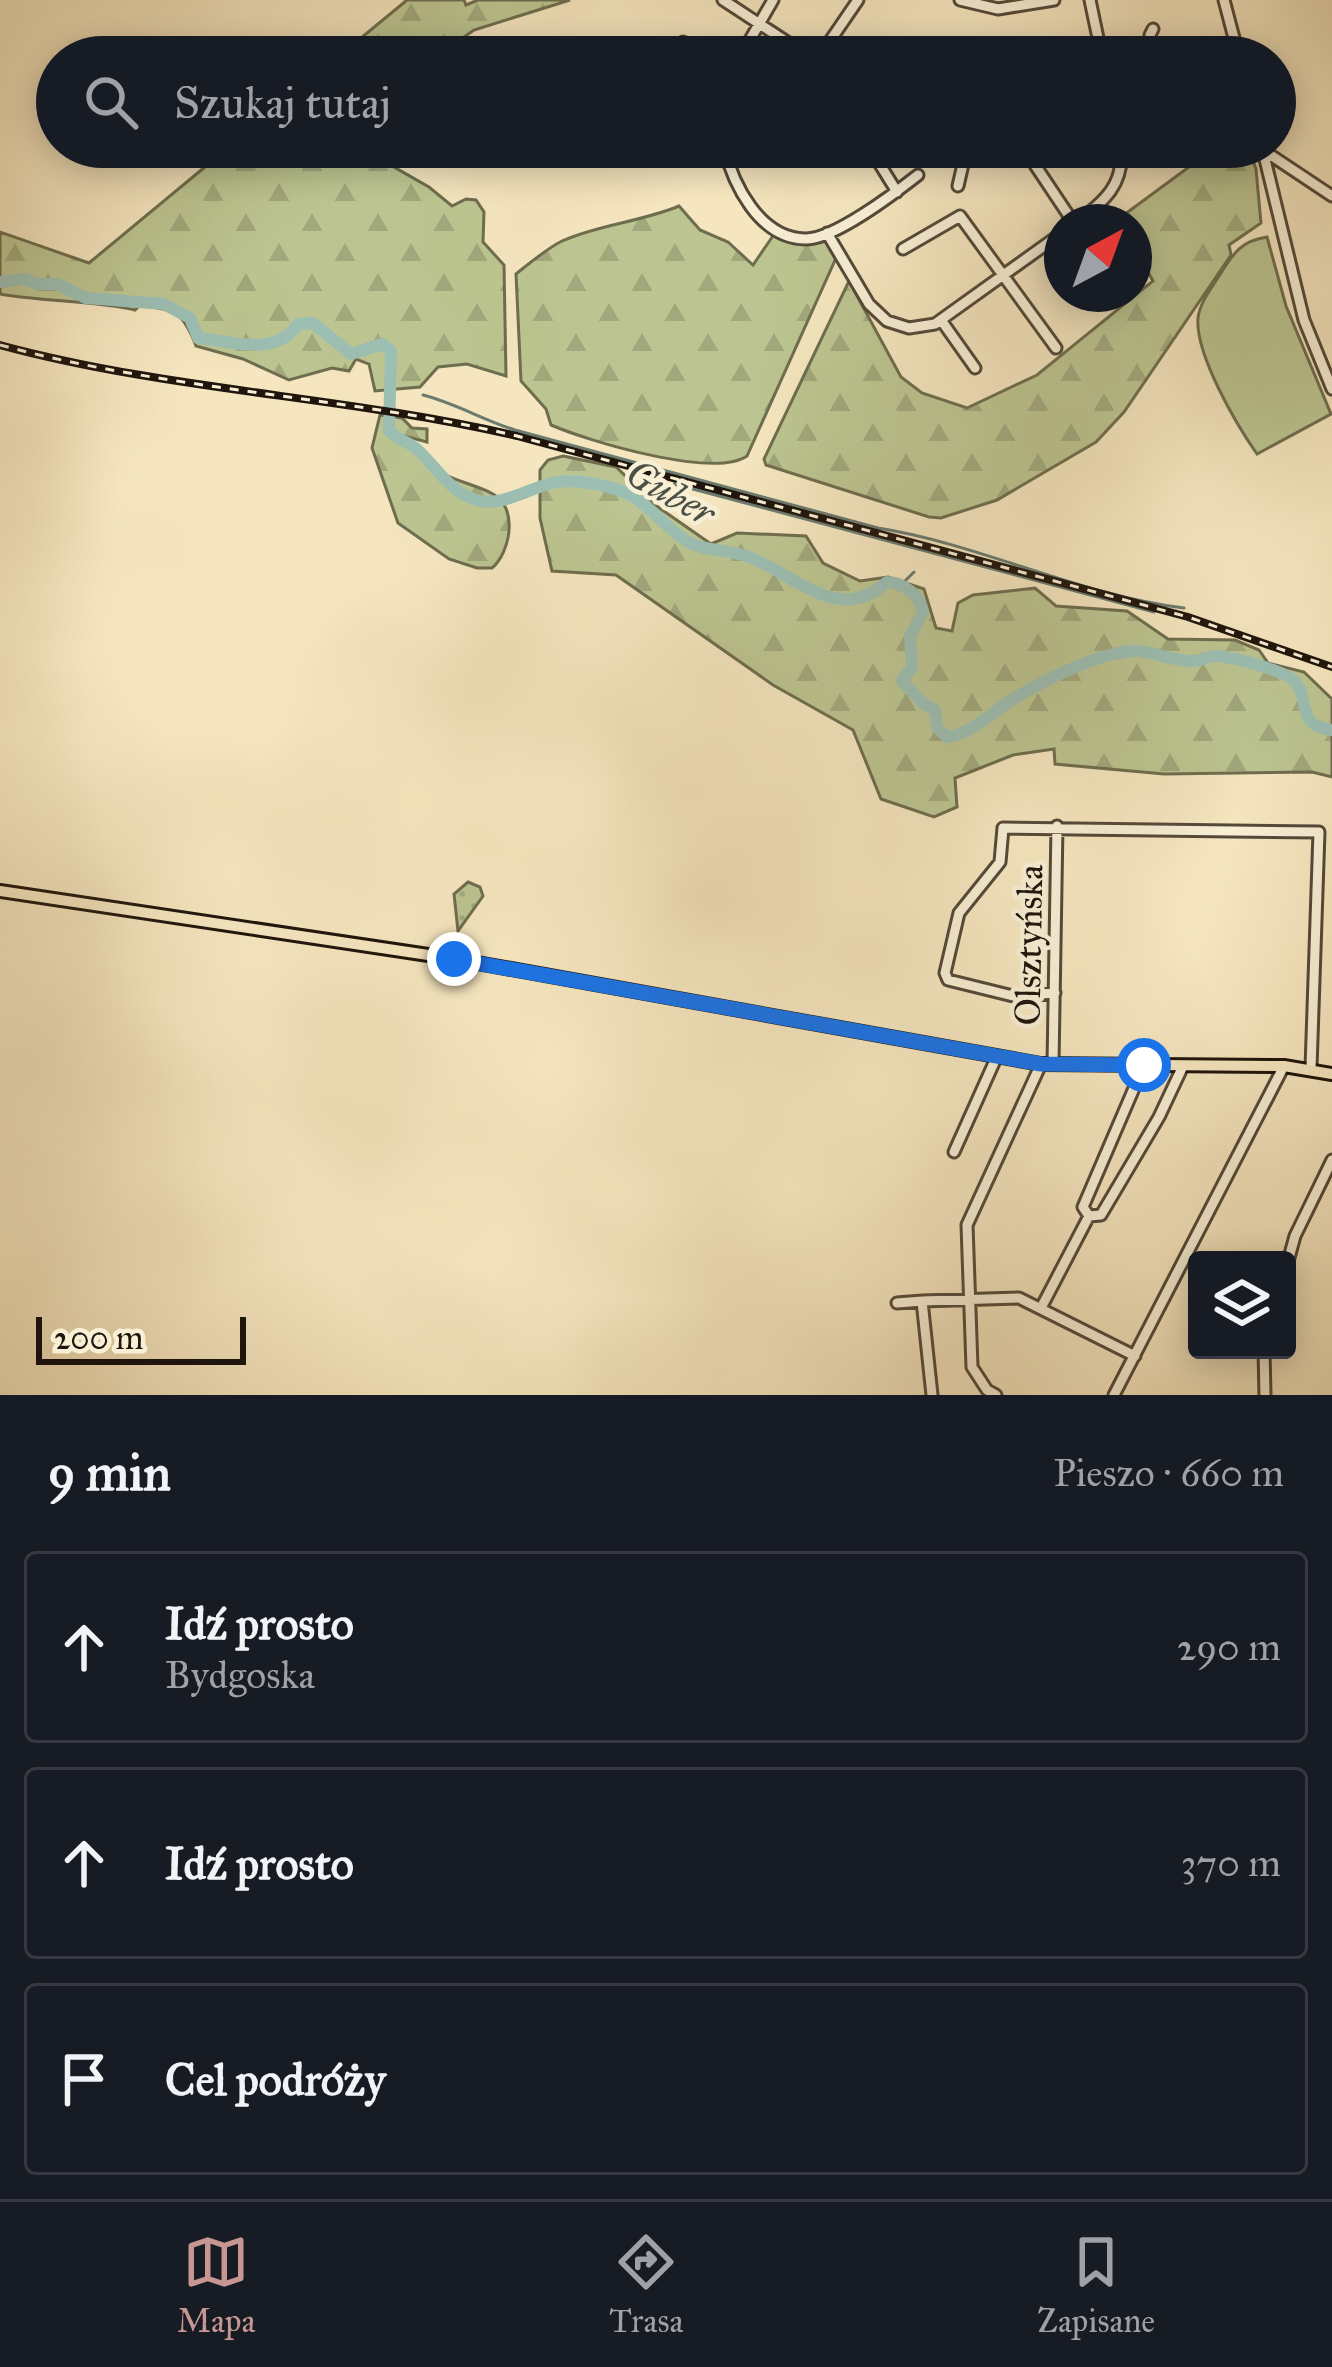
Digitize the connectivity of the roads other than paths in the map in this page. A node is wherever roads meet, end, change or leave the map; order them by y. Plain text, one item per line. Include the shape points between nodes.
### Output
1 (723, 0) edge
2 (773, 0) edge
3 (858, 0) edge
4 (960, 0) edge
5 (1054, 0) edge
6 (1090, 0) edge
7 (1224, 0) edge
8 (758, 23) junction
9 (1153, 29) dead end
10 (751, 36) edge
11 (780, 36) edge
12 (831, 36) edge
13 (1098, 36) edge
14 (1150, 36) edge
15 (1233, 36) edge
16 (729, 168) edge
17 (882, 168) edge
18 (963, 168) edge
19 (1037, 168) edge
20 (1122, 168) edge
21 (1267, 168) edge
22 (1291, 168) edge
23 (917, 175) dead end
24 (958, 186) dead end
25 (897, 192) junction
26 (1332, 196) edge
27 (1062, 204) edge
28 (1096, 204) edge
29 (827, 233) junction
30 (1044, 245) edge
31 (903, 249) dead end
32 (1003, 275) junction
33 (941, 320) junction
34 (1056, 348) dead end
35 (975, 368) dead end
36 (1332, 389) edge
37 (1057, 826) junction
38 (0, 891) edge
39 (1054, 993) junction
40 (997, 1057) junction
41 (1047, 1064) junction
42 (1144, 1065) junction
43 (1183, 1066) junction
44 (1284, 1066) junction
45 (1311, 1068) junction
46 (1332, 1074) edge
47 (954, 1152) dead end
48 (1332, 1160) edge
49 (1089, 1216) junction
50 (1290, 1251) edge
51 (967, 1298) junction
52 (922, 1301) junction
53 (897, 1303) dead end
54 (1041, 1308) junction
55 (1135, 1356) junction
56 (1264, 1359) edge
57 (932, 1395) edge
58 (996, 1395) edge
59 (1114, 1395) edge
60 (1265, 1395) edge

1 - 8 street
2 - 8 street
3 - 12 street
4 - 5 street via 998,9
6 - 13 street
7 - 15 street
8 - 10 street
8 - 11 street
9 - 14 street
16 - 29 street via 752,209 777,230 804,239
17 - 25 street
18 - 24 street
19 - 27 street
20 - 28 street via 1116,187
21 - 36 street via 1304,320
22 - 26 street
23 - 25 street
25 - 29 street
29 - 33 street via 887,321 909,328
30 - 32 street
31 - 32 street via 960,216
32 - 33 street
32 - 34 street
33 - 35 street
37 - 39 street, Olsztyńska
37 - 39 street via 1004,827 1000,862 959,913 945,974 1012,996
37 - 45 street via 1319,832
38 - 40 main road via 454,959
39 - 41 street, Olsztyńska
40 - 41 main road
40 - 47 street
41 - 42 main road
41 - 51 street via 967,1225
42 - 43 main road
42 - 49 street via 1083,1207
43 - 44 main road
43 - 49 street via 1101,1215
44 - 45 main road
44 - 55 street
45 - 46 main road
48 - 50 street
49 - 54 street
51 - 52 street
51 - 54 street via 1018,1298
51 - 58 street via 972,1367
52 - 53 street
52 - 57 street
54 - 55 street
55 - 59 street
56 - 60 street

